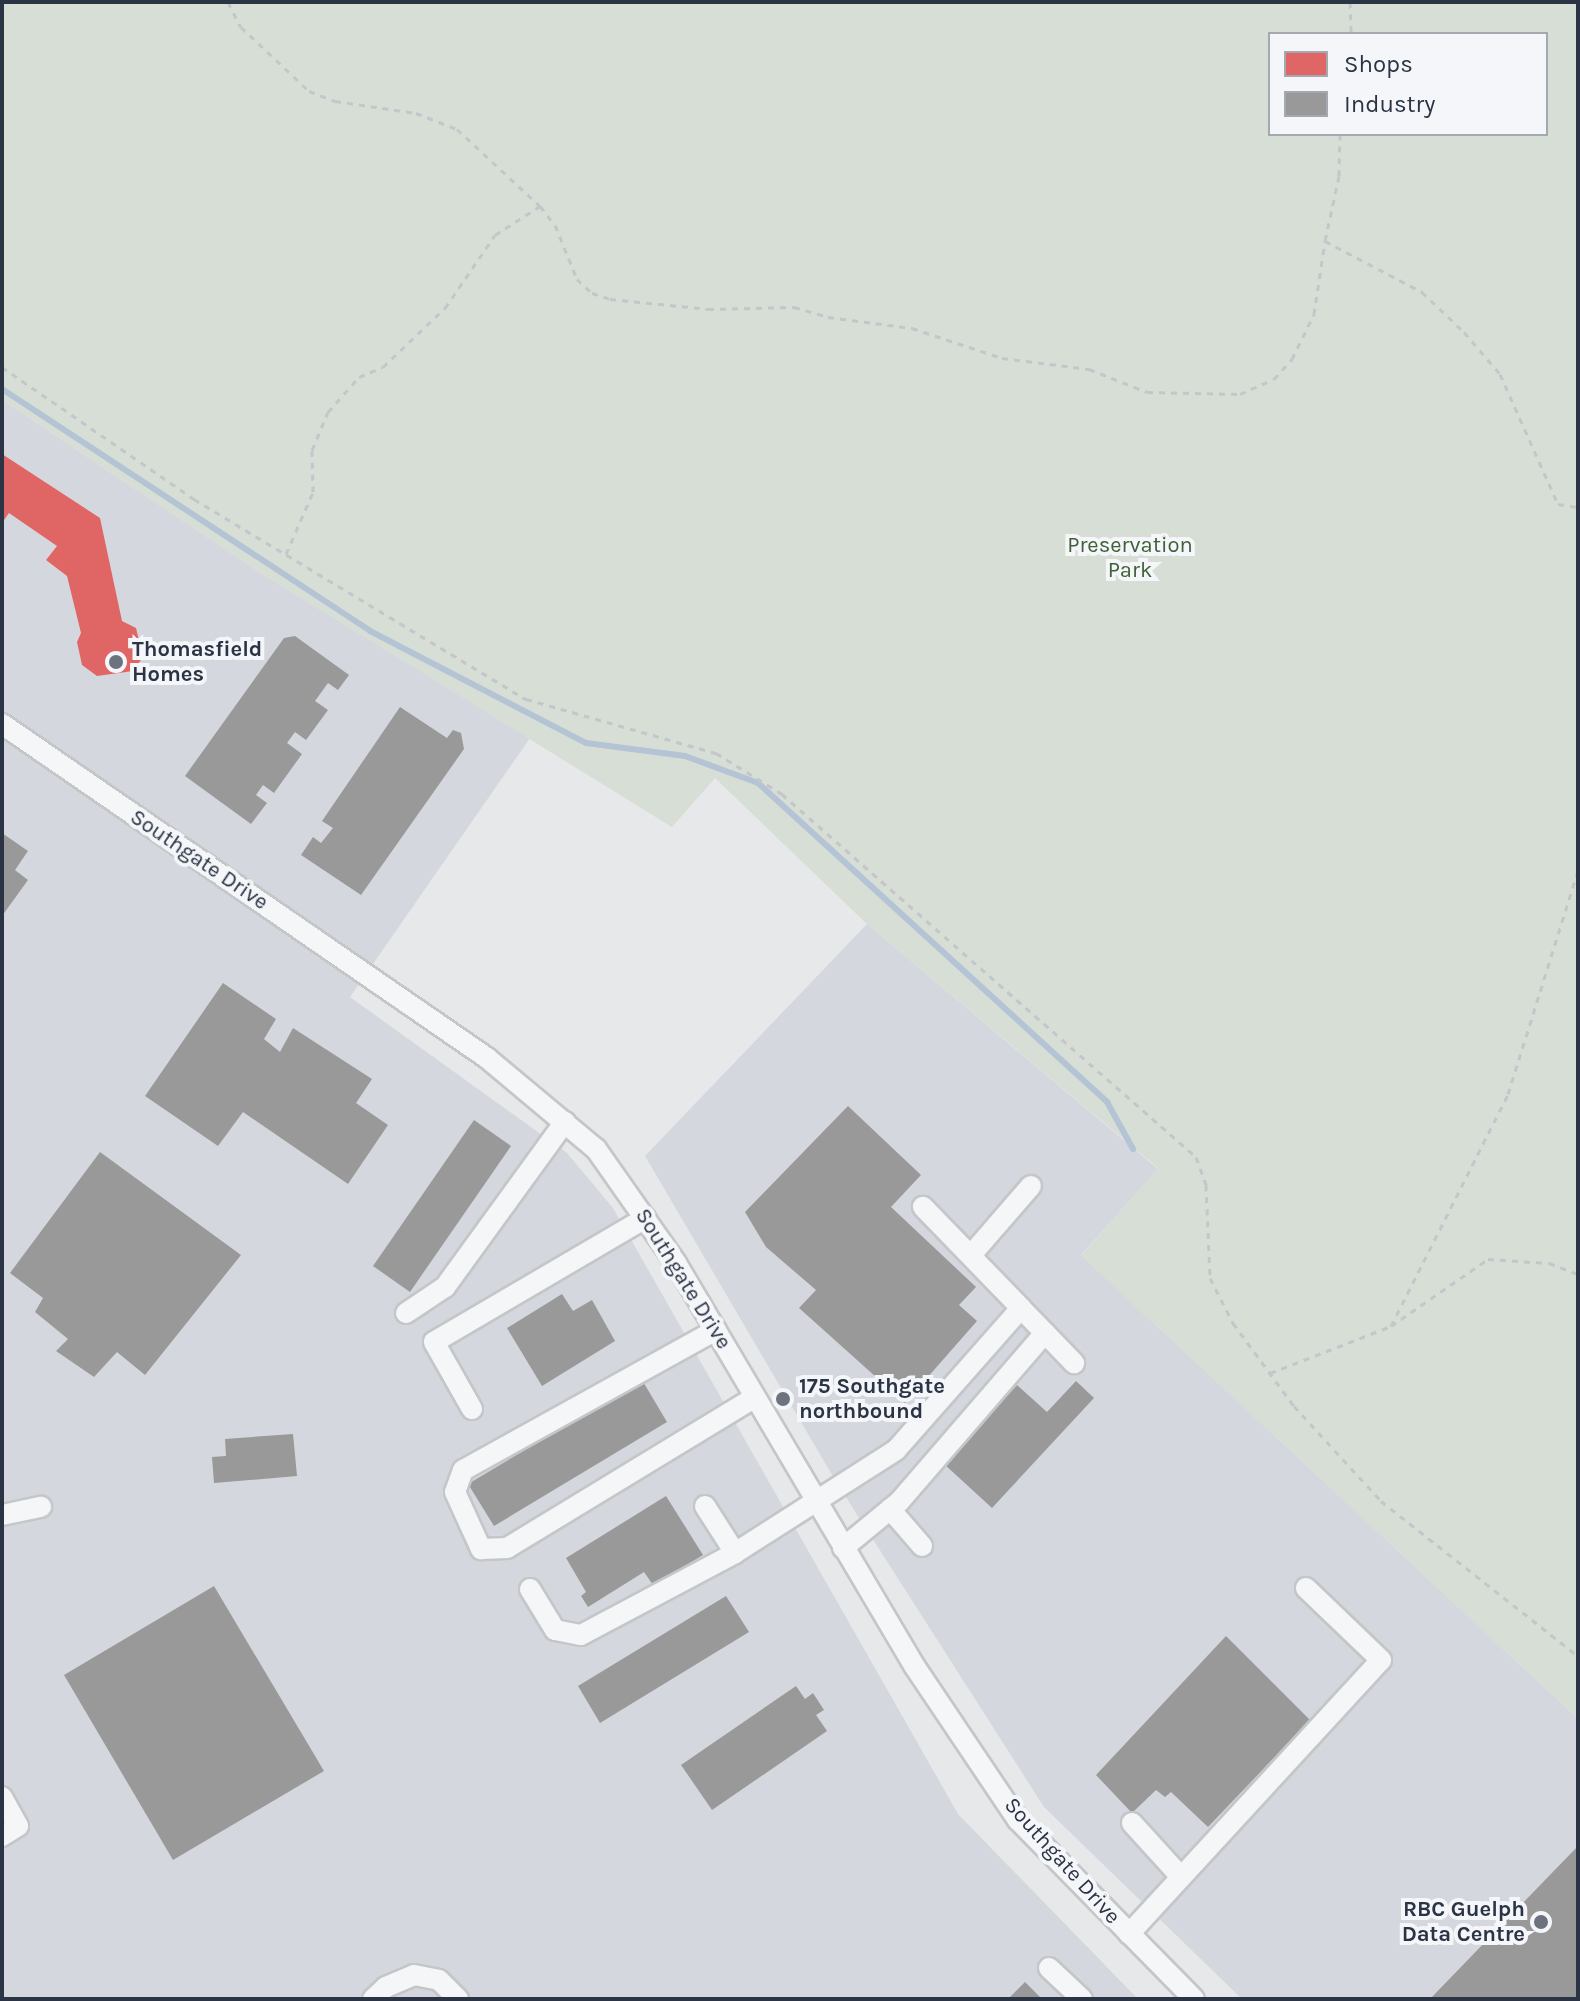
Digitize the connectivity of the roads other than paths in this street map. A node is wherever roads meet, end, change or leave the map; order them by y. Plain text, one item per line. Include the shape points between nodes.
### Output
1 (2, 724) edge
2 (565, 1122) junction
3 (1031, 1186) dead end
4 (923, 1207) dead end
5 (645, 1218) junction
6 (972, 1254) junction
7 (1021, 1308) junction
8 (406, 1313) dead end
9 (716, 1330) junction
10 (1045, 1333) junction
11 (1074, 1363) dead end
12 (755, 1397) junction
13 (472, 1409) dead end
14 (817, 1504) junction
15 (705, 1506) dead end
16 (41, 1507) dead end
17 (890, 1509) junction
18 (2, 1515) edge
19 (922, 1546) dead end
20 (843, 1548) junction
21 (735, 1553) junction
22 (1306, 1588) dead end
23 (530, 1589) dead end
24 (2, 1797) edge
25 (1132, 1823) dead end
26 (2, 1836) edge
27 (1181, 1877) junction
28 (1129, 1934) junction
29 (1049, 1968) dead end
30 (373, 1999) edge
31 (458, 1999) edge
32 (1082, 1999) edge
33 (1194, 1999) edge

1 - 2 street, Southgate Drive via 487,1058
2 - 5 street, Southgate Drive via 596,1149
2 - 8 street via 445,1287
3 - 6 street
4 - 6 street
5 - 9 street, Southgate Drive
5 - 13 street via 434,1342
6 - 7 street
7 - 10 street
7 - 14 street via 896,1450
9 - 12 street, Southgate Drive
9 - 12 street via 463,1470 455,1492 481,1549 507,1548
10 - 11 street
10 - 17 street
12 - 14 street, Southgate Drive
14 - 20 street, Southgate Drive
14 - 21 street
15 - 21 street
16 - 18 street
17 - 19 street
17 - 20 street
20 - 28 street, Southgate Drive via 1018,1820
21 - 23 street via 581,1635 555,1630
22 - 27 street via 1381,1660
24 - 26 street via 18,1826
25 - 27 street
27 - 28 street
28 - 33 street, Southgate Drive
29 - 32 street
30 - 31 street via 414,1975 439,1980

